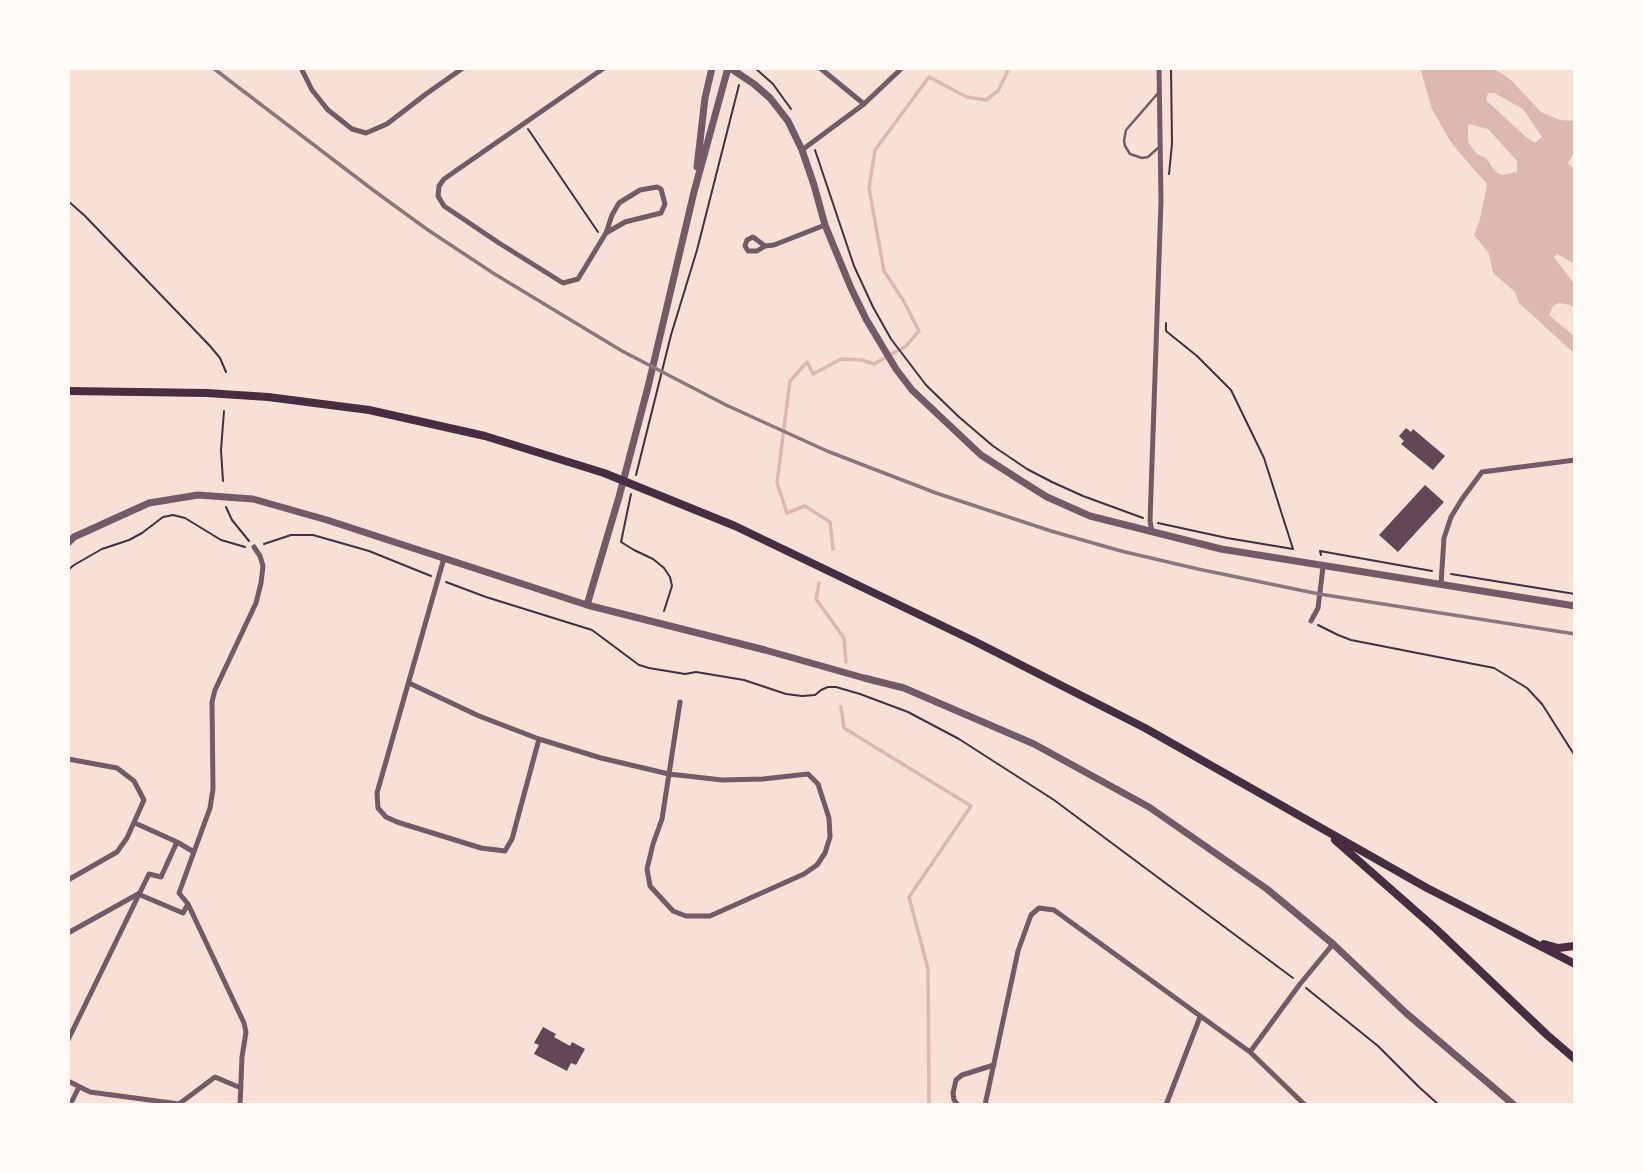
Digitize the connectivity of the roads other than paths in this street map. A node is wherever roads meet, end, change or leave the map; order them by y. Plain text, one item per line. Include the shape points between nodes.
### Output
1 (300, 68) edge
2 (464, 68) edge
3 (604, 68) edge
4 (712, 68) edge
5 (729, 68) edge
6 (820, 68) edge
7 (902, 68) edge
8 (1160, 68) edge
9 (1160, 90) junction
10 (864, 104) junction
11 (1160, 146) junction
12 (802, 150) junction
13 (694, 192) junction
14 (825, 225) junction
15 (604, 236) junction
16 (765, 246) dead end
17 (68, 394) edge
18 (1575, 460) edge
19 (1152, 532) junction
20 (68, 543) edge
21 (254, 547) road end
22 (444, 558) junction
23 (1324, 567) junction
24 (1441, 584) junction
25 (587, 605) junction
26 (1575, 606) edge
27 (1311, 621) road end
28 (409, 683) junction
29 (680, 702) dead end
30 (539, 739) junction
31 (68, 759) edge
32 (669, 774) junction
33 (135, 823) junction
34 (1319, 826) junction
35 (177, 842) junction
36 (194, 852) junction
37 (68, 880) edge
38 (138, 894) junction
39 (188, 904) junction
40 (68, 933) edge
41 (1525, 939) junction
42 (1333, 944) junction
43 (1575, 946) edge
44 (1575, 964) edge
45 (1200, 1017) junction
46 (68, 1040) edge
47 (1250, 1052) junction
48 (1575, 1059) edge
49 (994, 1065) junction
50 (68, 1081) edge
51 (79, 1087) junction
52 (241, 1088) junction
53 (1304, 1104) edge
54 (70, 1105) edge
55 (240, 1105) edge
56 (958, 1105) edge
57 (985, 1105) edge
58 (1166, 1105) edge
59 (1514, 1105) edge

1 - 2 street via 328,110 352,129 366,132 387,124
3 - 15 street via 444,179 438,196 444,206 564,283 579,279
4 - 13 street
5 - 12 street via 770,98
5 - 13 street
6 - 10 street
7 - 10 street
8 - 9 street
9 - 11 street
9 - 11 lane via 1126,130 1124,141 1130,154 1142,158
10 - 12 street
11 - 19 street
12 - 14 street
13 - 25 street via 661,337
14 - 16 street
14 - 19 street via 851,288 896,369 972,448 1047,497 1090,516
15 - 15 street via 619,203 640,190 661,189 665,204 661,213 625,222
17 - 34 main road via 207,393 369,410 485,436 604,473 735,526 962,635 1145,727
18 - 24 street via 1482,472 1451,517 1444,538
19 - 23 street via 1221,550
20 - 22 street via 149,503 198,495 253,499
21 - 36 street via 263,566 261,583 212,702 213,789
22 - 25 street
22 - 28 street
23 - 24 street
23 - 27 street via 1318,608
24 - 26 street
25 - 42 street via 904,688 1034,744 1149,807 1267,889
28 - 30 street
28 - 30 street via 377,793 378,808 397,822 505,851
29 - 32 street
30 - 32 street
31 - 33 street via 117,768 134,781 144,800
32 - 32 street via 722,780 808,774 818,783 829,818 825,853 804,874 710,916 673,911 650,886 647,869
33 - 35 street
33 - 37 street via 117,852
34 - 41 main road
34 - 48 main road
35 - 36 street
35 - 38 street via 161,877 149,874
36 - 39 street via 179,893
38 - 39 street via 183,913
38 - 40 street
38 - 46 street
39 - 52 street via 244,1023
41 - 43 main road via 1558,948
41 - 44 main road
42 - 47 street
42 - 59 street
45 - 47 street
45 - 49 street via 1054,910 1039,908 1031,915 1018,951
45 - 58 street
47 - 53 street
49 - 56 street via 957,1080 953,1093
49 - 57 street
50 - 51 street
51 - 52 street via 179,1104 215,1077
51 - 54 street
52 - 55 street

